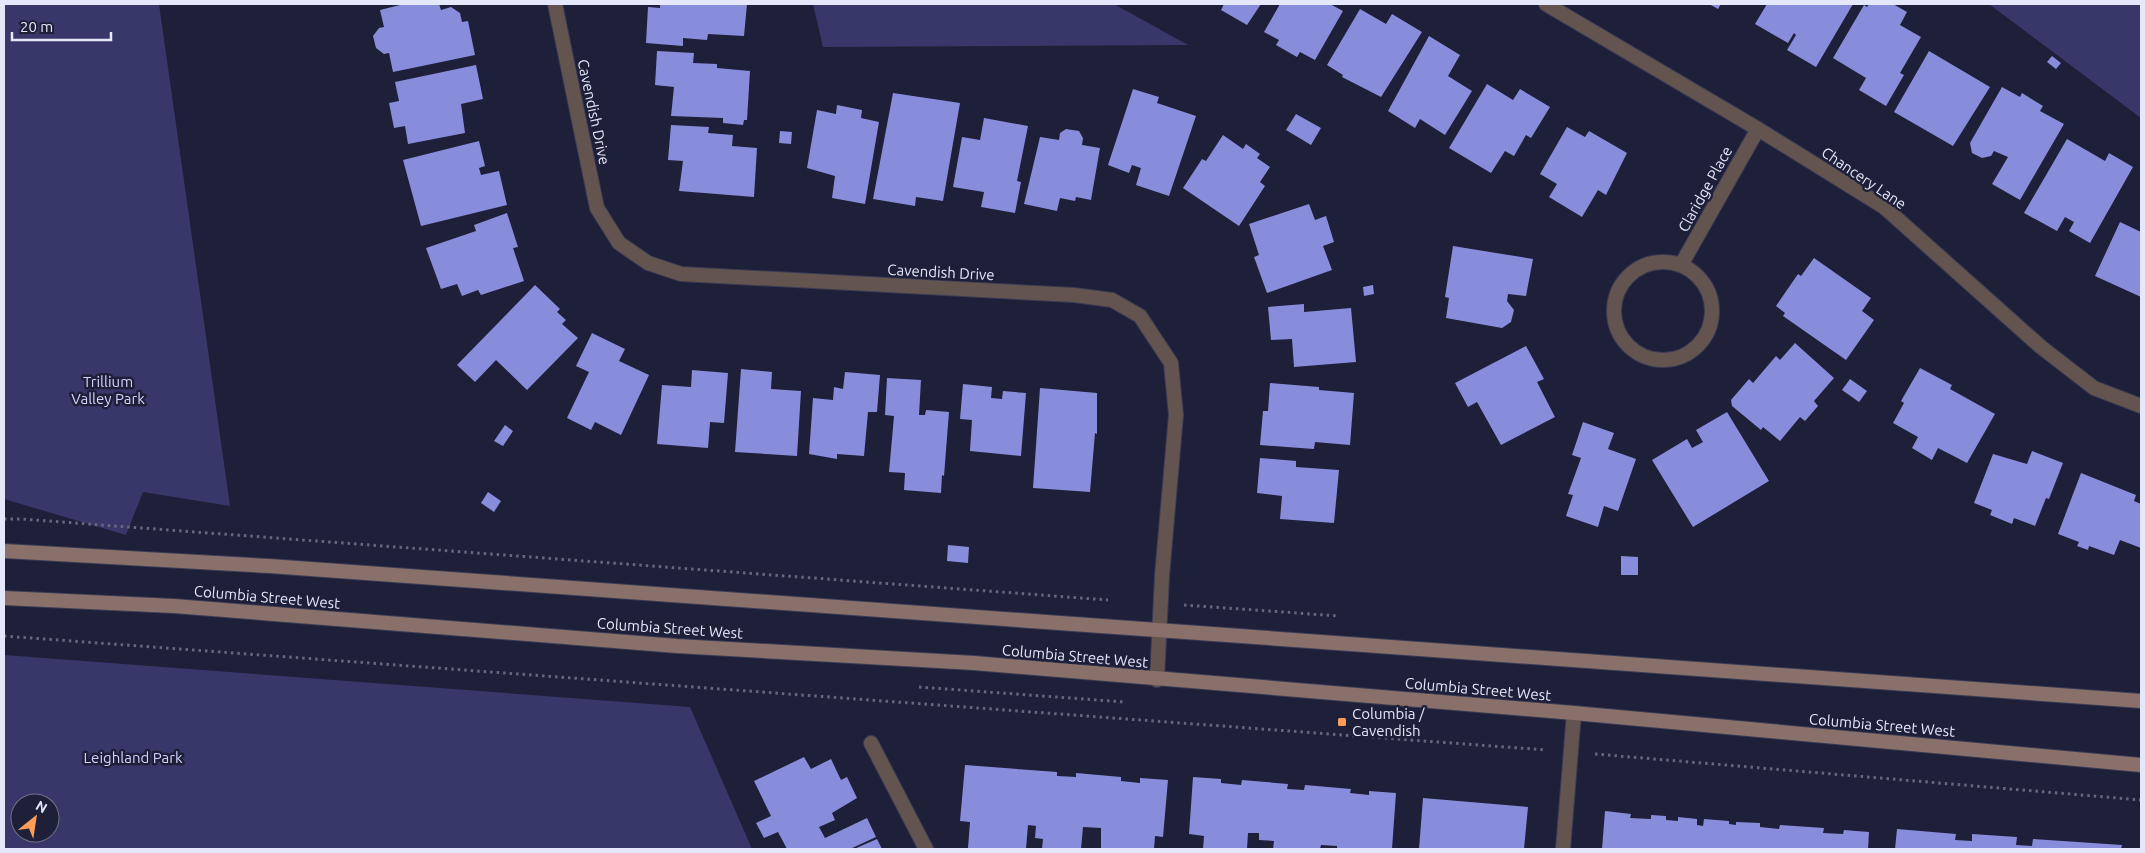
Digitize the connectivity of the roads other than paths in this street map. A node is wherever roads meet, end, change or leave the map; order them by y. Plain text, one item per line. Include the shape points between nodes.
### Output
1 (555, 4) edge
2 (1546, 4) edge
3 (1758, 128) junction
4 (1681, 265) junction
5 (2141, 406) edge
6 (4, 551) edge
7 (4, 598) edge
8 (1159, 630) junction
9 (1157, 680) junction
10 (2141, 701) edge
11 (1574, 713) junction
12 (871, 743) dead end
13 (2141, 765) edge
14 (926, 849) edge
15 (1563, 849) edge

1 - 8 street, Cavendish Drive via 597,208 619,243 648,263 681,274 1074,294 1112,300 1140,316 1170,363 1176,415
2 - 3 street, Chancery Lane
3 - 4 street, Claridge Place
3 - 5 street, Chancery Lane via 1884,207 2041,347 2094,388
4 - 4 street via 1664,261 1644,265 1629,274 1619,288 1613,304 1617,330 1640,356 1673,360 1693,351 1705,338 1712,312 1711,298 1703,282
6 - 8 main road, Columbia Street West via 269,566
7 - 9 main road, Columbia Street West via 174,606 677,646 974,663
8 - 9 street, Cavendish Drive
8 - 10 main road, Columbia Street West
9 - 11 main road, Columbia Street West
11 - 13 main road, Columbia Street West
11 - 15 street
12 - 14 street

